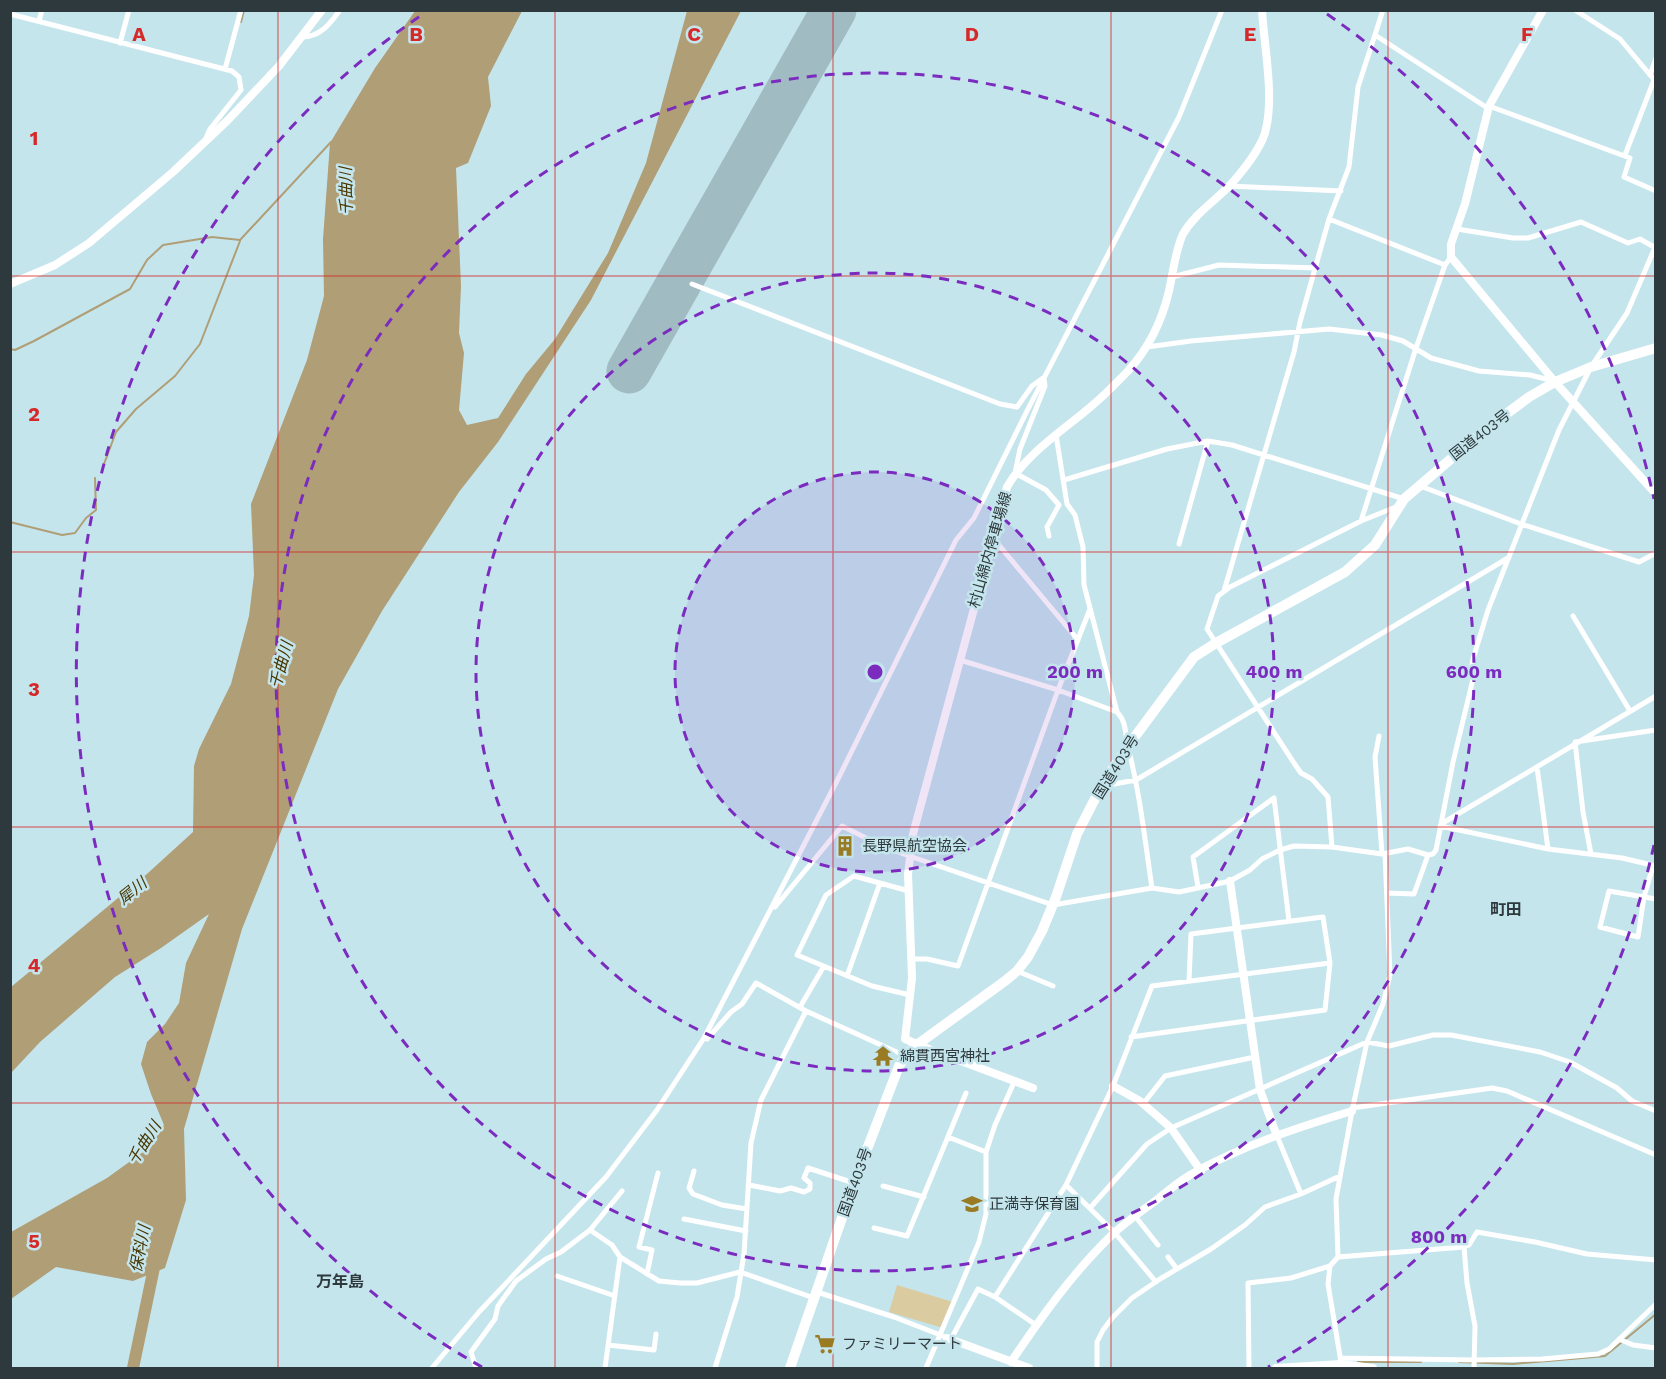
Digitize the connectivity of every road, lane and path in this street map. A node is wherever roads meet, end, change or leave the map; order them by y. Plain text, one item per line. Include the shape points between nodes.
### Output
1 (42, 10) edge
2 (129, 10) edge
3 (241, 10) edge
4 (322, 10) edge
5 (340, 10) edge
6 (1222, 10) edge
7 (1262, 10) edge
8 (1383, 10) edge
9 (1543, 10) edge
10 (1575, 10) edge
11 (10, 14) edge
12 (39, 21) junction
13 (1375, 35) junction
14 (302, 37) junction
15 (120, 43) junction
16 (1656, 58) edge
17 (225, 69) junction
18 (1653, 79) edge
19 (1489, 107) junction
20 (204, 142) junction
21 (1625, 155) junction
22 (1229, 186) junction
23 (1341, 191) junction
24 (1656, 191) edge
25 (1329, 219) junction
26 (1456, 229) junction
27 (1655, 246) edge
28 (1451, 257) junction
29 (1445, 266) junction
30 (1316, 268) junction
31 (1172, 277) junction
32 (10, 284) edge
33 (692, 284) dead end
34 (1298, 332) junction
35 (1146, 347) junction
36 (1416, 348) junction
37 (1656, 348) edge
38 (1591, 367) junction
39 (1044, 377) junction
40 (1555, 382) junction
41 (1573, 402) junction
42 (1056, 435) junction
43 (1208, 441) junction
44 (1264, 456) junction
45 (1015, 473) junction
46 (1064, 480) junction
47 (1419, 485) junction
48 (1372, 489) junction
49 (1656, 494) edge
50 (1401, 503) junction
51 (1360, 521) junction
52 (1521, 524) junction
53 (1049, 536) dead end
54 (993, 538) junction
55 (1179, 544) dead end
56 (1656, 553) edge
57 (1508, 558) junction
58 (1224, 591) junction
59 (1090, 609) junction
60 (1573, 616) dead end
61 (1078, 640) junction
62 (1216, 643) junction
63 (960, 660) junction
64 (1058, 690) junction
65 (1656, 696) edge
66 (1258, 709) junction
67 (1630, 711) junction
68 (1117, 712) junction
69 (1656, 730) edge
70 (1379, 736) dead end
71 (1575, 742) junction
72 (1128, 746) junction
73 (1537, 767) junction
74 (1137, 780) junction
75 (1102, 786) junction
76 (1441, 825) junction
77 (1332, 847) junction
78 (1548, 849) junction
79 (1280, 850) junction
80 (1383, 854) junction
81 (1591, 854) junction
82 (1428, 855) junction
83 (909, 856) junction
84 (1654, 866) edge
85 (1230, 881) junction
86 (880, 883) junction
87 (989, 884) junction
88 (1198, 887) junction
89 (1152, 888) junction
90 (909, 891) junction
91 (1387, 893) junction
92 (1644, 897) junction
93 (1656, 899) edge
94 (1053, 905) junction
95 (768, 916) junction
96 (1289, 921) junction
97 (1237, 929) junction
98 (912, 959) junction
99 (1330, 963) junction
100 (824, 966) junction
101 (1017, 971) junction
102 (1243, 975) junction
103 (847, 976) junction
104 (1190, 981) junction
105 (1053, 986) dead end
106 (910, 995) junction
107 (800, 1007) junction
108 (806, 1011) junction
109 (1250, 1020) junction
110 (1131, 1037) junction
111 (704, 1038) junction
112 (905, 1039) junction
113 (1367, 1042) junction
114 (918, 1044) junction
115 (901, 1054) junction
116 (1255, 1057) junction
117 (899, 1066) junction
118 (1015, 1080) junction
119 (1113, 1086) junction
120 (1033, 1088) dead end
121 (1260, 1090) junction
122 (966, 1093) dead end
123 (1143, 1104) junction
124 (1352, 1110) junction
125 (1656, 1111) edge
126 (1171, 1128) junction
127 (1276, 1136) junction
128 (948, 1137) junction
129 (986, 1152) junction
130 (1656, 1155) edge
131 (694, 1171) dead end
132 (1201, 1171) junction
133 (658, 1173) dead end
134 (1340, 1176) junction
135 (854, 1183) junction
136 (749, 1185) junction
137 (1066, 1185) junction
138 (883, 1186) dead end
139 (622, 1191) dead end
140 (1301, 1194) junction
141 (924, 1197) junction
142 (1090, 1208) junction
143 (747, 1209) junction
144 (1135, 1216) junction
145 (684, 1219) dead end
146 (874, 1228) dead end
147 (590, 1230) junction
148 (746, 1231) junction
149 (1114, 1233) junction
150 (1158, 1245) dead end
151 (1464, 1246) junction
152 (620, 1257) junction
153 (1168, 1257) dead end
154 (1338, 1257) junction
155 (1656, 1260) edge
156 (1330, 1266) junction
157 (1177, 1269) junction
158 (740, 1272) junction
159 (647, 1274) junction
160 (557, 1276) dead end
161 (514, 1279) junction
162 (1156, 1282) junction
163 (816, 1295) junction
164 (615, 1296) junction
165 (995, 1297) junction
166 (1656, 1304) edge
167 (1036, 1325) junction
168 (656, 1334) dead end
169 (947, 1337) junction
170 (1619, 1339) junction
171 (608, 1345) junction
172 (1656, 1348) edge
173 (1474, 1360) junction
174 (1341, 1363) edge
175 (1010, 1365) edge
176 (432, 1368) edge
177 (476, 1368) edge
178 (605, 1368) edge
179 (715, 1368) edge
180 (790, 1368) edge
181 (926, 1368) edge
182 (1029, 1368) edge
183 (1097, 1368) edge
184 (1249, 1368) edge
185 (1276, 1368) edge
186 (1373, 1368) edge
187 (1474, 1368) edge

1 - 12 street
2 - 15 street
3 - 17 street
4 - 14 street
5 - 14 street via 322,31
6 - 39 street via 1179,117
7 - 22 street, 村山綿内停車場線 via 1268,73 1265,133
8 - 13 street
9 - 19 street
10 - 18 street via 1620,39
11 - 12 street
12 - 15 street
13 - 19 street
13 - 23 street via 1358,87 1349,167
14 - 20 street
15 - 17 street
16 - 18 street
17 - 20 street via 239,77 241,90
18 - 21 street
19 - 21 street
19 - 26 street
20 - 32 street via 89,243 55,265
21 - 24 street via 1630,158 1624,177
22 - 23 street
22 - 31 street, 村山綿内停車場線 via 1194,219 1183,236
23 - 25 street
25 - 29 street
25 - 30 street
26 - 27 street via 1528,238 1581,222 1628,243 1640,239
26 - 28 street
27 - 38 street via 1627,313
28 - 29 street
28 - 40 street
29 - 36 street
30 - 31 street via 1219,265
30 - 34 street
31 - 35 street, 村山綿内停車場線 via 1161,320
33 - 39 street via 1000,404 1017,407
34 - 35 street
34 - 36 street via 1329,329 1382,335
34 - 44 street
35 - 42 street, 村山綿内停車場線 via 1097,402
36 - 40 street via 1431,358 1479,371 1530,375
36 - 48 street
37 - 38 highway, 国道403号
38 - 40 highway, 国道403号
38 - 41 street
39 - 45 street via 1045,386 1020,449
39 - 95 street via 974,518 956,540
40 - 41 street
40 - 47 highway, 国道403号 via 1486,429
41 - 49 street
41 - 52 street
42 - 45 street, 村山綿内停車場線
42 - 46 street
43 - 44 street
43 - 46 street via 1138,456
43 - 55 street
44 - 48 street
44 - 58 street
45 - 53 street via 1046,490 1059,505 1047,527
45 - 54 street, 村山綿内停車場線 via 1007,487
46 - 59 street via 1083,547 1084,585
47 - 50 highway, 国道403号
47 - 52 street
48 - 50 street
48 - 51 street
50 - 51 street
50 - 62 highway, 国道403号 via 1375,545 1345,573
51 - 58 street
52 - 56 street via 1640,562
52 - 57 street
54 - 61 street
54 - 63 street, 村山綿内停車場線
57 - 66 street
57 - 76 street via 1473,659 1473,679
58 - 62 street via 1218,596 1207,629
59 - 61 street
59 - 68 street
60 - 67 street
61 - 64 street
62 - 66 street
62 - 72 highway, 国道403号 via 1194,657
63 - 64 street
63 - 83 street, 村山綿内停車場線
64 - 68 street
64 - 87 street
65 - 67 street
66 - 74 street
66 - 77 street via 1301,773 1328,797
67 - 71 street
68 - 72 street via 1126,729
69 - 71 street
70 - 80 street via 1375,757
71 - 73 street
71 - 81 street
72 - 74 street
72 - 75 highway, 国道403号
73 - 76 street
73 - 78 street
74 - 75 street
74 - 89 street
75 - 94 highway, 国道403号 via 1077,834
76 - 78 street
76 - 82 street via 1436,850
77 - 79 street via 1294,846
77 - 80 street
78 - 81 street
79 - 85 street
79 - 88 street via 1274,798 1193,857
79 - 96 street
80 - 82 street via 1408,849
80 - 91 street
81 - 84 street
82 - 91 street via 1414,894
83 - 87 street
83 - 90 street, 村山綿内停車場線
83 - 95 street via 842,826
84 - 92 street
85 - 88 street
85 - 97 street
86 - 90 street
86 - 100 street via 855,876 826,896 797,955
86 - 103 street
87 - 94 street
87 - 98 street via 958,966
88 - 89 street via 1179,892
89 - 94 street
90 - 98 street, 村山綿内停車場線
91 - 113 street via 1389,983
92 - 92 street via 1638,937 1600,927 1610,891
92 - 93 street
94 - 101 highway, 国道403号
95 - 111 street
96 - 97 street
96 - 99 street via 1323,917
97 - 102 street
97 - 104 street via 1191,934
98 - 106 street, 村山綿内停車場線
99 - 102 street
99 - 109 street via 1325,1010
100 - 103 street
100 - 107 street
101 - 105 street
101 - 114 highway, 国道403号
102 - 104 street
102 - 109 street
103 - 106 street
104 - 110 street via 1152,986
106 - 112 street, 村山綿内停車場線
107 - 108 street
107 - 111 street via 756,984 742,1004 708,1039
108 - 115 street
108 - 136 street via 761,1100 751,1143
109 - 110 street
109 - 116 street
110 - 119 street
111 - 161 street via 657,1110 606,1177
112 - 114 street
112 - 115 street
113 - 121 street
113 - 124 street
113 - 125 street via 1389,1046 1427,1036 1450,1035 1540,1052 1570,1062 1617,1088 1632,1101
114 - 117 highway, 国道403号
114 - 118 street
115 - 117 street
116 - 121 street
116 - 123 street via 1165,1076
117 - 135 highway, 国道403号
118 - 120 street
118 - 129 street
119 - 123 street
119 - 137 street
121 - 126 street
121 - 127 street
122 - 128 street
123 - 126 street
124 - 127 street
124 - 130 street via 1492,1088
124 - 134 street
126 - 132 street
126 - 142 street via 1147,1144
127 - 132 street
127 - 140 street
128 - 129 street
128 - 141 street
129 - 169 street via 986,1214
131 - 143 street via 689,1188 693,1194
132 - 144 street
133 - 159 street via 639,1247 652,1250
134 - 140 street
134 - 154 street via 1336,1199
135 - 136 street via 808,1168 804,1178 810,1183 810,1190 804,1192
135 - 163 highway, 国道403号
136 - 143 street
137 - 142 street
137 - 165 street
138 - 141 street
139 - 147 street
140 - 157 street via 1265,1207 1245,1225
141 - 146 street via 907,1236
142 - 149 street
143 - 148 street
144 - 149 street
144 - 150 street
145 - 148 street
147 - 152 street via 612,1245
147 - 161 street
148 - 158 street
149 - 162 street
149 - 167 street
151 - 154 street
151 - 155 street via 1477,1233 1587,1254
151 - 173 street via 1475,1326
152 - 159 street
152 - 164 street
153 - 157 street
154 - 156 street
156 - 174 street via 1328,1284
156 - 184 street via 1291,1278 1248,1283
157 - 162 street
158 - 159 street via 680,1283 658,1281
158 - 163 street
158 - 179 street via 731,1322
160 - 164 street
161 - 176 street via 479,1312
161 - 177 street via 495,1319 471,1352
162 - 183 street via 1132,1298 1102,1330 1097,1342
163 - 169 street
163 - 180 highway, 国道403号
164 - 171 street
165 - 167 street
165 - 169 street via 978,1289
166 - 170 street
167 - 175 street
168 - 171 street via 654,1350
169 - 175 street
169 - 181 street
170 - 172 street
170 - 173 street via 1598,1354
171 - 178 street
173 - 174 street
173 - 187 street
174 - 185 street
174 - 186 street
175 - 182 street

